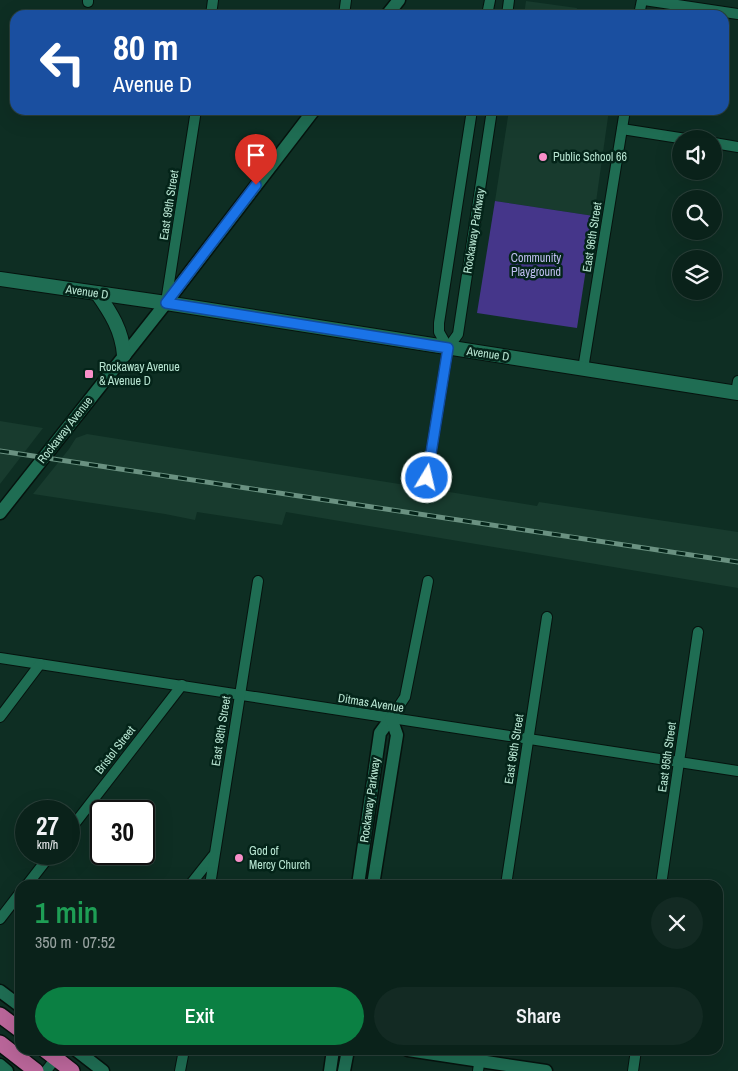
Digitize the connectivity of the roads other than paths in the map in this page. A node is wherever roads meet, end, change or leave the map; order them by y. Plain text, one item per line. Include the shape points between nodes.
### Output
1 (399, 0) edge
2 (643, 0) edge
3 (391, 10) edge
4 (711, 10) edge
5 (195, 115) edge
6 (310, 115) edge
7 (471, 115) edge
8 (491, 115) edge
9 (623, 115) edge
10 (622, 129) junction
11 (672, 137) edge
12 (722, 144) edge
13 (738, 147) edge
14 (0, 279) edge
15 (97, 293) junction
16 (166, 303) junction
17 (448, 348) junction
18 (124, 355) junction
19 (583, 369) junction
20 (737, 389) edge
21 (427, 478) dead end
22 (0, 513) edge
23 (258, 581) dead end
24 (428, 581) dead end
25 (547, 618) dead end
26 (698, 632) dead end
27 (0, 658) edge
28 (40, 664) junction
29 (182, 685) junction
30 (240, 695) junction
31 (0, 717) edge
32 (391, 718) junction
33 (529, 739) junction
34 (679, 762) junction
35 (738, 771) edge
36 (80, 817) edge
37 (214, 855) junction
38 (42, 865) edge
39 (30, 880) edge
40 (194, 880) edge
41 (211, 880) edge
42 (359, 880) edge
43 (374, 880) edge
44 (507, 880) edge
45 (662, 880) edge
46 (15, 900) edge
47 (0, 919) edge
48 (0, 991) edge
49 (15, 1002) edge
50 (0, 1015) edge
51 (15, 1026) edge
52 (0, 1043) edge
53 (15, 1055) edge
54 (15, 1055) edge
55 (53, 1055) edge
56 (56, 1055) edge
57 (82, 1055) edge
58 (183, 1055) edge
59 (332, 1055) edge
60 (347, 1055) edge
61 (440, 1055) edge
62 (635, 1055) edge
63 (479, 1061) edge
64 (0, 1065) edge
65 (8, 1071) edge
66 (36, 1071) edge
67 (46, 1071) edge
68 (72, 1071) edge
69 (103, 1071) edge
70 (180, 1071) edge
71 (330, 1071) edge
72 (344, 1071) edge
73 (546, 1071) edge
74 (633, 1071) edge

1 - 3 street
2 - 4 street
5 - 16 street, East 99th Street
6 - 16 street, Rockaway Avenue
7 - 17 street, Rockaway Parkway via 439,323 439,332
8 - 17 street, Rockaway Parkway via 458,334
9 - 10 street, East 96th Street
10 - 11 street
10 - 19 street, East 96th Street
12 - 13 street
14 - 15 main road, Avenue D
15 - 16 main road, Avenue D
15 - 18 main road via 119,327
16 - 17 main road, Avenue D
16 - 18 street, Rockaway Avenue
17 - 19 main road, Avenue D
17 - 21 street, Rockaway Parkway
18 - 22 street, Rockaway Avenue
19 - 20 main road, Avenue D
23 - 30 street, East 98th Street
24 - 32 street, Rockaway Parkway via 405,697
25 - 33 street, East 96th Street
26 - 34 street, East 95th Street
27 - 28 street, Ditmas Avenue
28 - 29 street, Ditmas Avenue
28 - 31 street
29 - 30 street, Ditmas Avenue
29 - 36 street, Bristol Street
30 - 32 street, Ditmas Avenue
30 - 37 street, East 98th Street
32 - 33 street, Ditmas Avenue
32 - 42 street, Rockaway Parkway via 380,733
32 - 43 street, Rockaway Parkway via 397,735
33 - 34 street, Ditmas Avenue
33 - 44 street, East 96th Street
34 - 35 street, Ditmas Avenue
34 - 45 street, East 95th Street
37 - 40 street
37 - 41 street, East 98th Street
38 - 39 street
46 - 47 street
48 - 49 street
50 - 51 highway
52 - 53 highway
54 - 66 highway
55 - 67 street
56 - 68 highway
57 - 69 street
58 - 70 street
59 - 71 street
60 - 72 street
61 - 63 street
62 - 74 street
63 - 73 street
64 - 65 street

